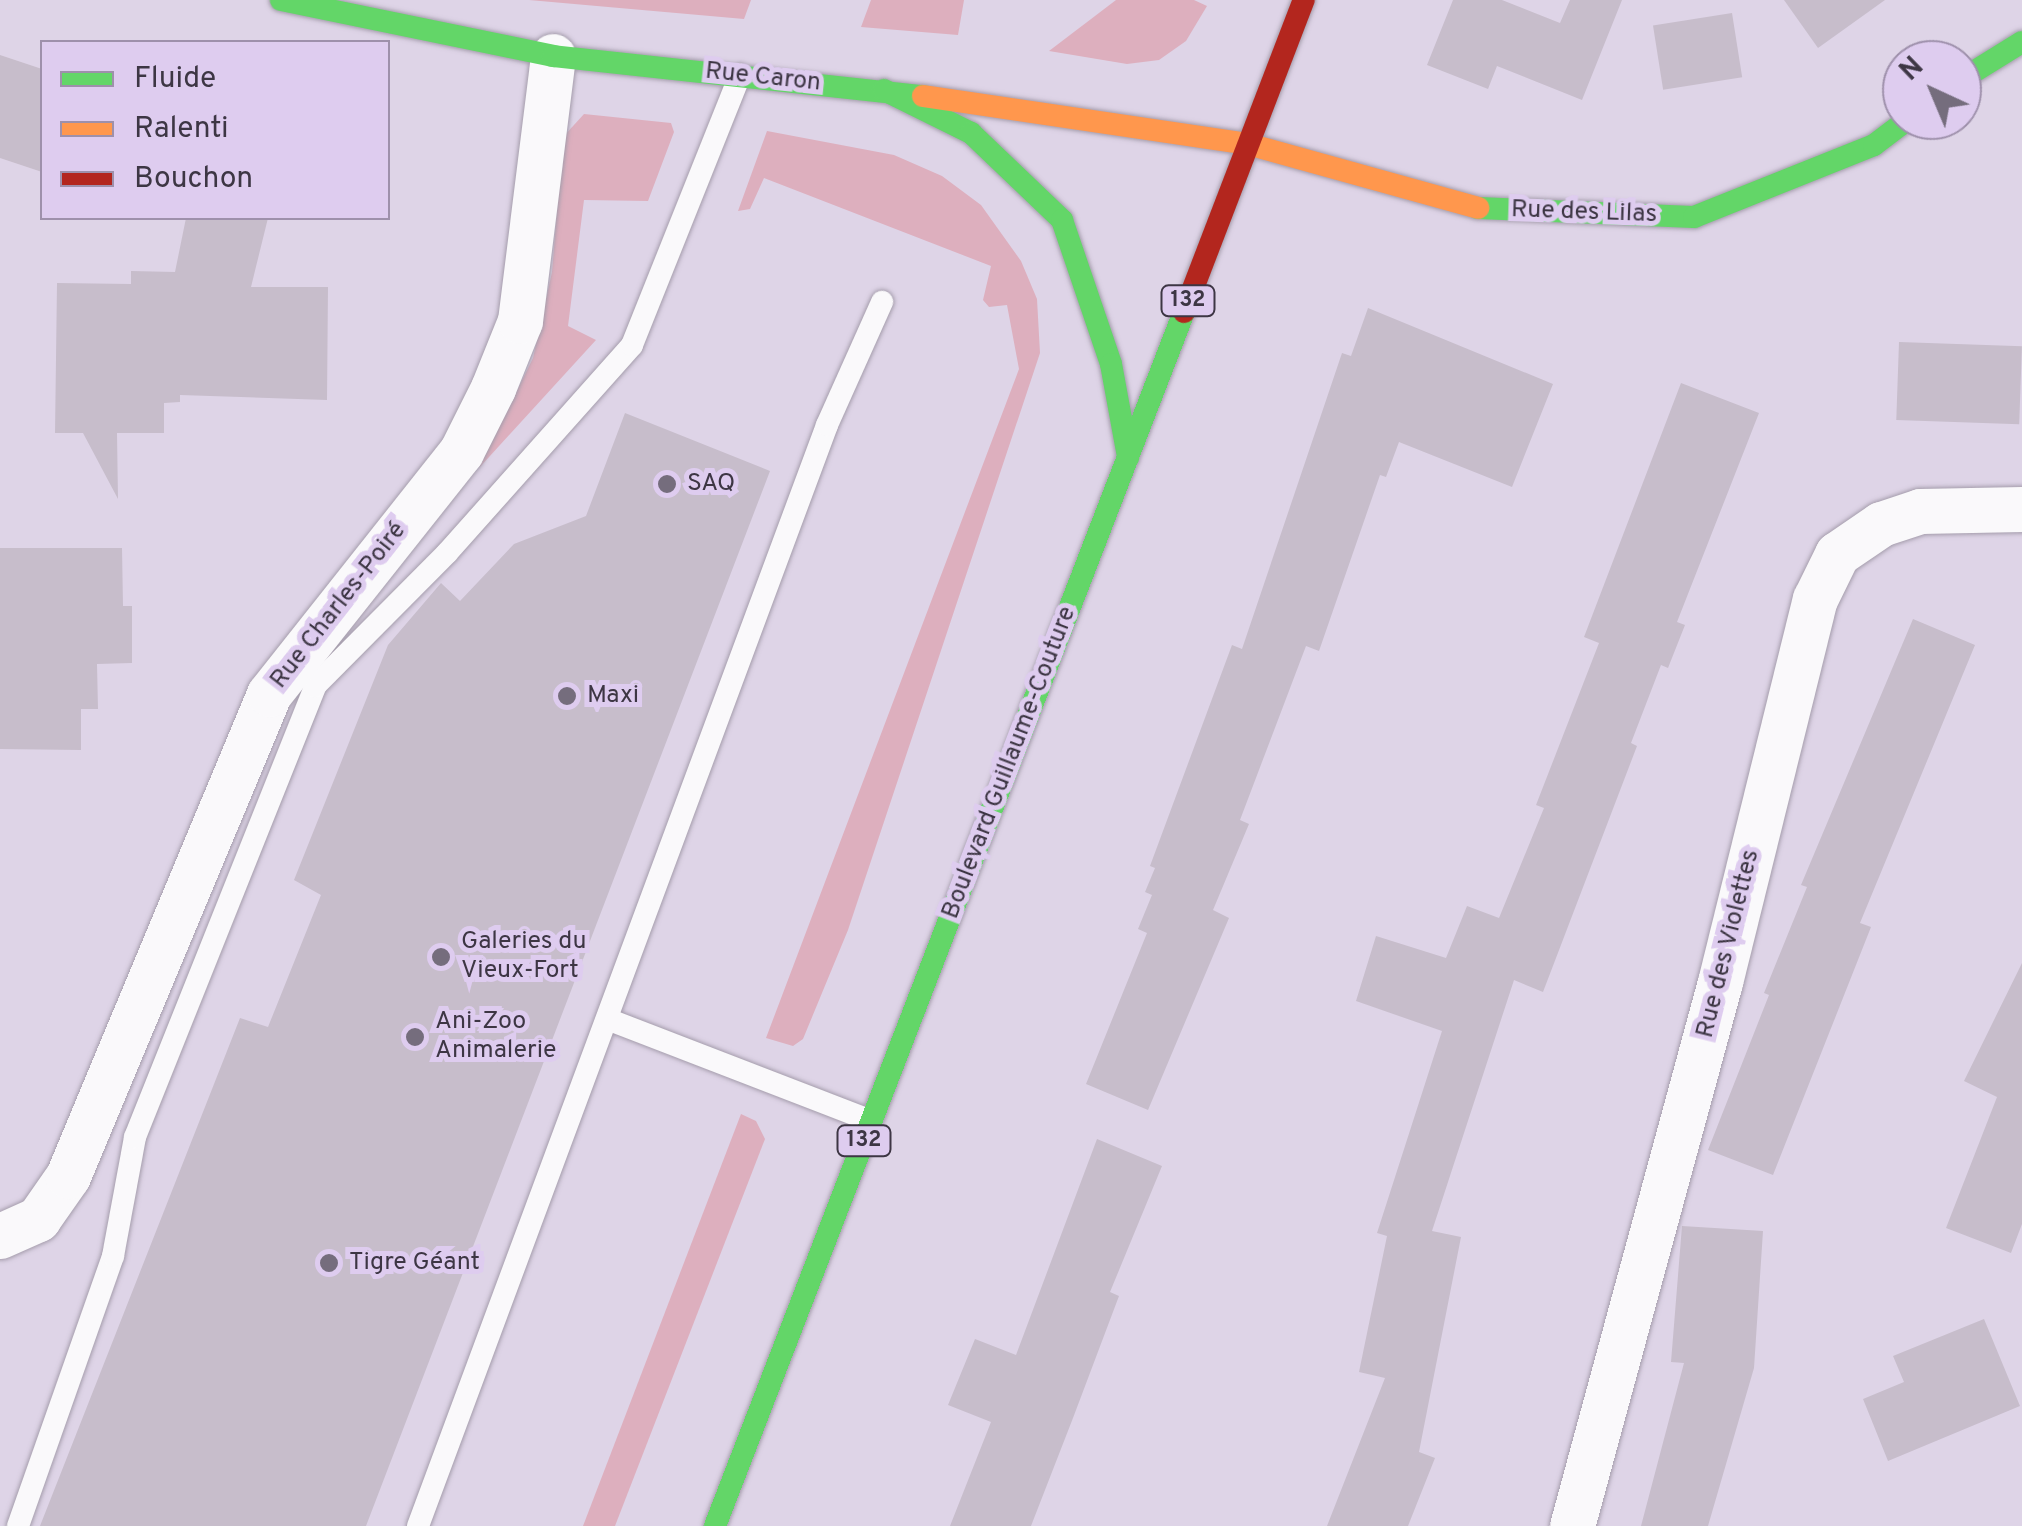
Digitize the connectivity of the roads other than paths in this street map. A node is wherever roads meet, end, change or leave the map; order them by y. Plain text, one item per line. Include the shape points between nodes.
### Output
1 (281, 0) edge
2 (1304, 0) edge
3 (2022, 42) edge
4 (552, 56) junction
5 (1982, 67) edge
6 (740, 76) junction
7 (884, 90) junction
8 (1882, 140) edge
9 (1248, 144) junction
10 (882, 302) dead end
11 (1128, 458) junction
12 (2022, 509) edge
13 (606, 1019) junction
14 (871, 1121) junction
15 (0, 1236) edge
16 (18, 1526) edge
17 (418, 1526) edge
18 (714, 1526) edge
19 (1572, 1526) edge

1 - 4 main road, Rue Caron
2 - 9 main road, Boulevard Guillaume-Couture / 132
3 - 5 main road
4 - 6 main road, Rue Caron
4 - 15 street, Rue Charles-Poiré via 520,321 492,388 461,452 269,694 68,1176 38,1220
6 - 7 main road, Rue Caron
6 - 16 lane via 632,345 447,553 316,686 135,1137 113,1256
7 - 9 main road, Rue Caron
7 - 11 main road via 971,133 1062,220 1111,364
8 - 9 main road, Rue des Lilas via 1694,216 1471,208
9 - 11 main road, Boulevard Guillaume-Couture / 132
10 - 13 lane via 827,424
11 - 14 main road, Boulevard Guillaume-Couture / 132
12 - 19 street, Rue des Violettes via 1920,511 1881,524 1838,554 1816,598
13 - 14 lane
13 - 17 lane
14 - 18 main road, Boulevard Guillaume-Couture / 132

